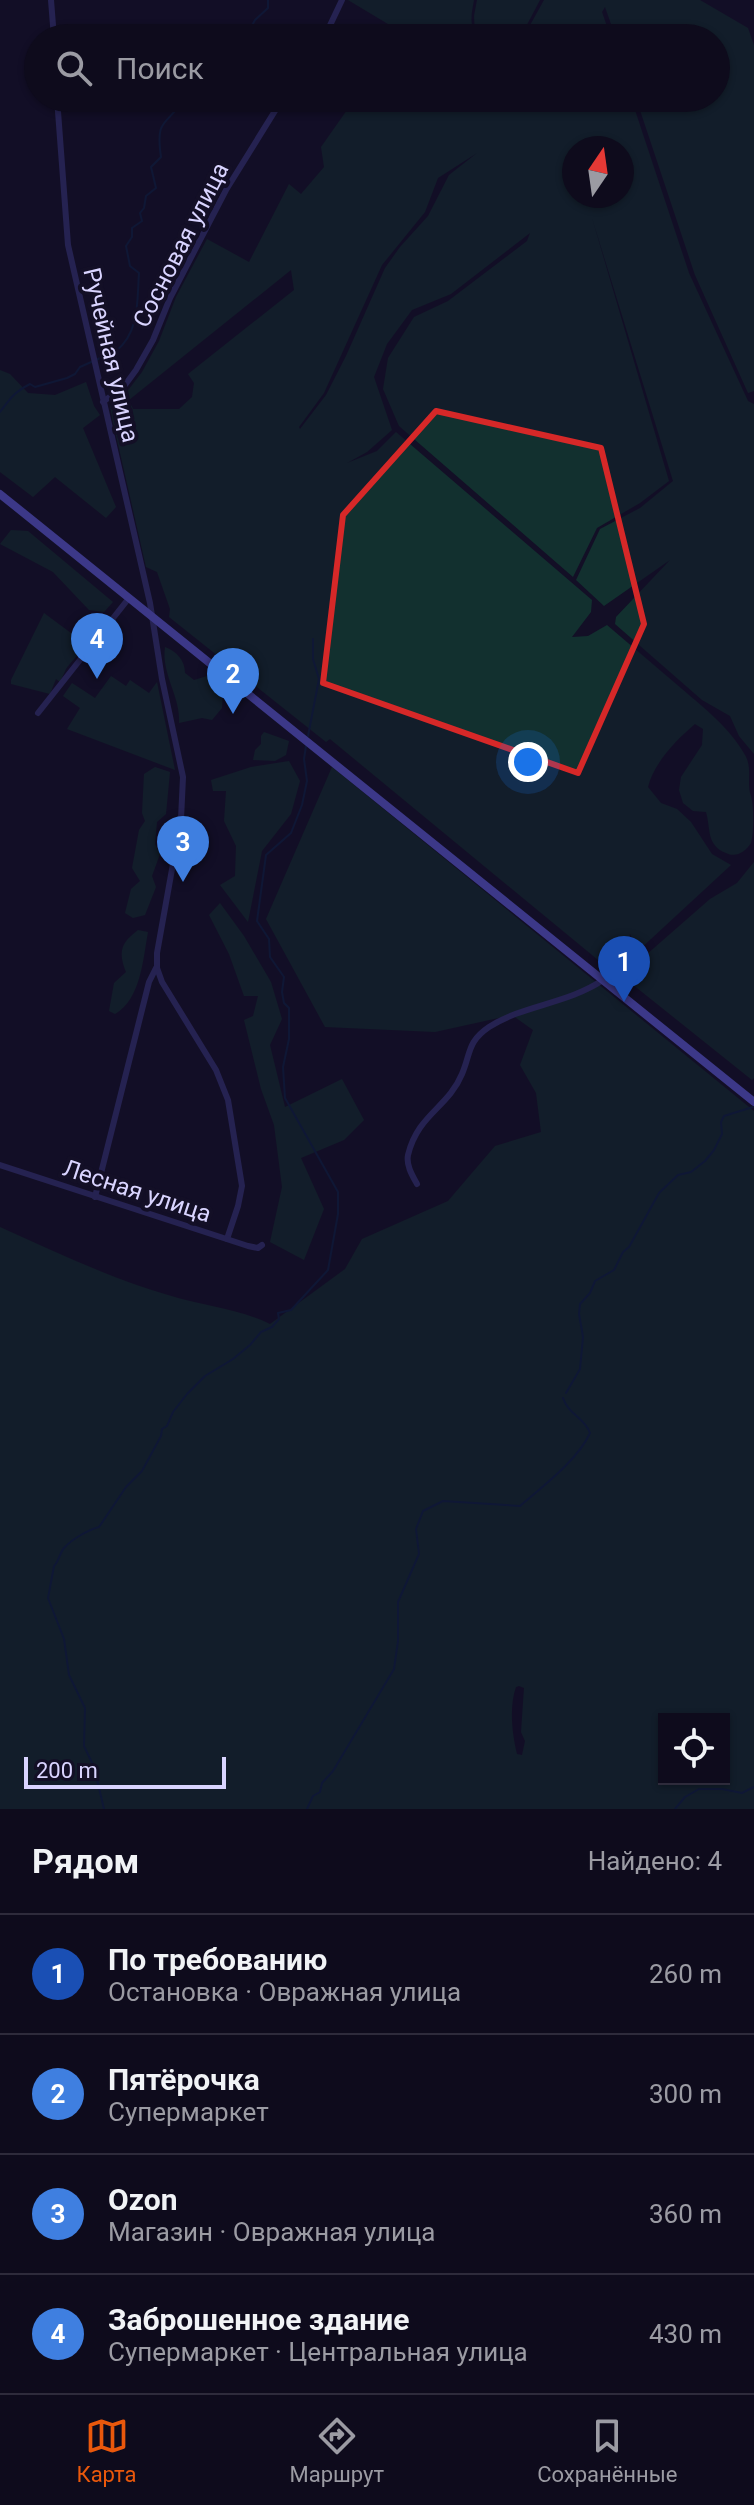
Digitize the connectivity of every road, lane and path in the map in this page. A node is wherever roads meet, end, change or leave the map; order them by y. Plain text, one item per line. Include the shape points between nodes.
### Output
1 (51, 0) edge
2 (342, 0) edge
3 (53, 24) edge
4 (331, 24) edge
5 (58, 112) edge
6 (274, 112) edge
7 (103, 402) junction
8 (0, 494) edge
9 (129, 598) junction
10 (152, 617) junction
11 (38, 713) dead end
12 (157, 968) junction
13 (603, 980) junction
14 (754, 1102) edge
15 (0, 1165) edge
16 (417, 1184) dead end
17 (95, 1197) junction
18 (227, 1239) junction
19 (262, 1245) dead end

1 - 3 street
2 - 4 street
5 - 7 street, Ручейная улица via 68,245
6 - 7 street, Сосновая улица via 226,190 136,370
7 - 10 street, Ручейная улица
8 - 9 main road
9 - 10 main road
9 - 11 street
10 - 12 street, Ручейная улица via 184,789
10 - 13 main road
12 - 17 street, Ручейная улица via 149,982
12 - 18 street via 228,1100 242,1186
13 - 14 main road
13 - 16 street via 584,993 502,1020 477,1037 463,1074 412,1142 407,1160
15 - 17 street, Лесная улица
17 - 18 street, Лесная улица
18 - 19 street, Лесная улица

